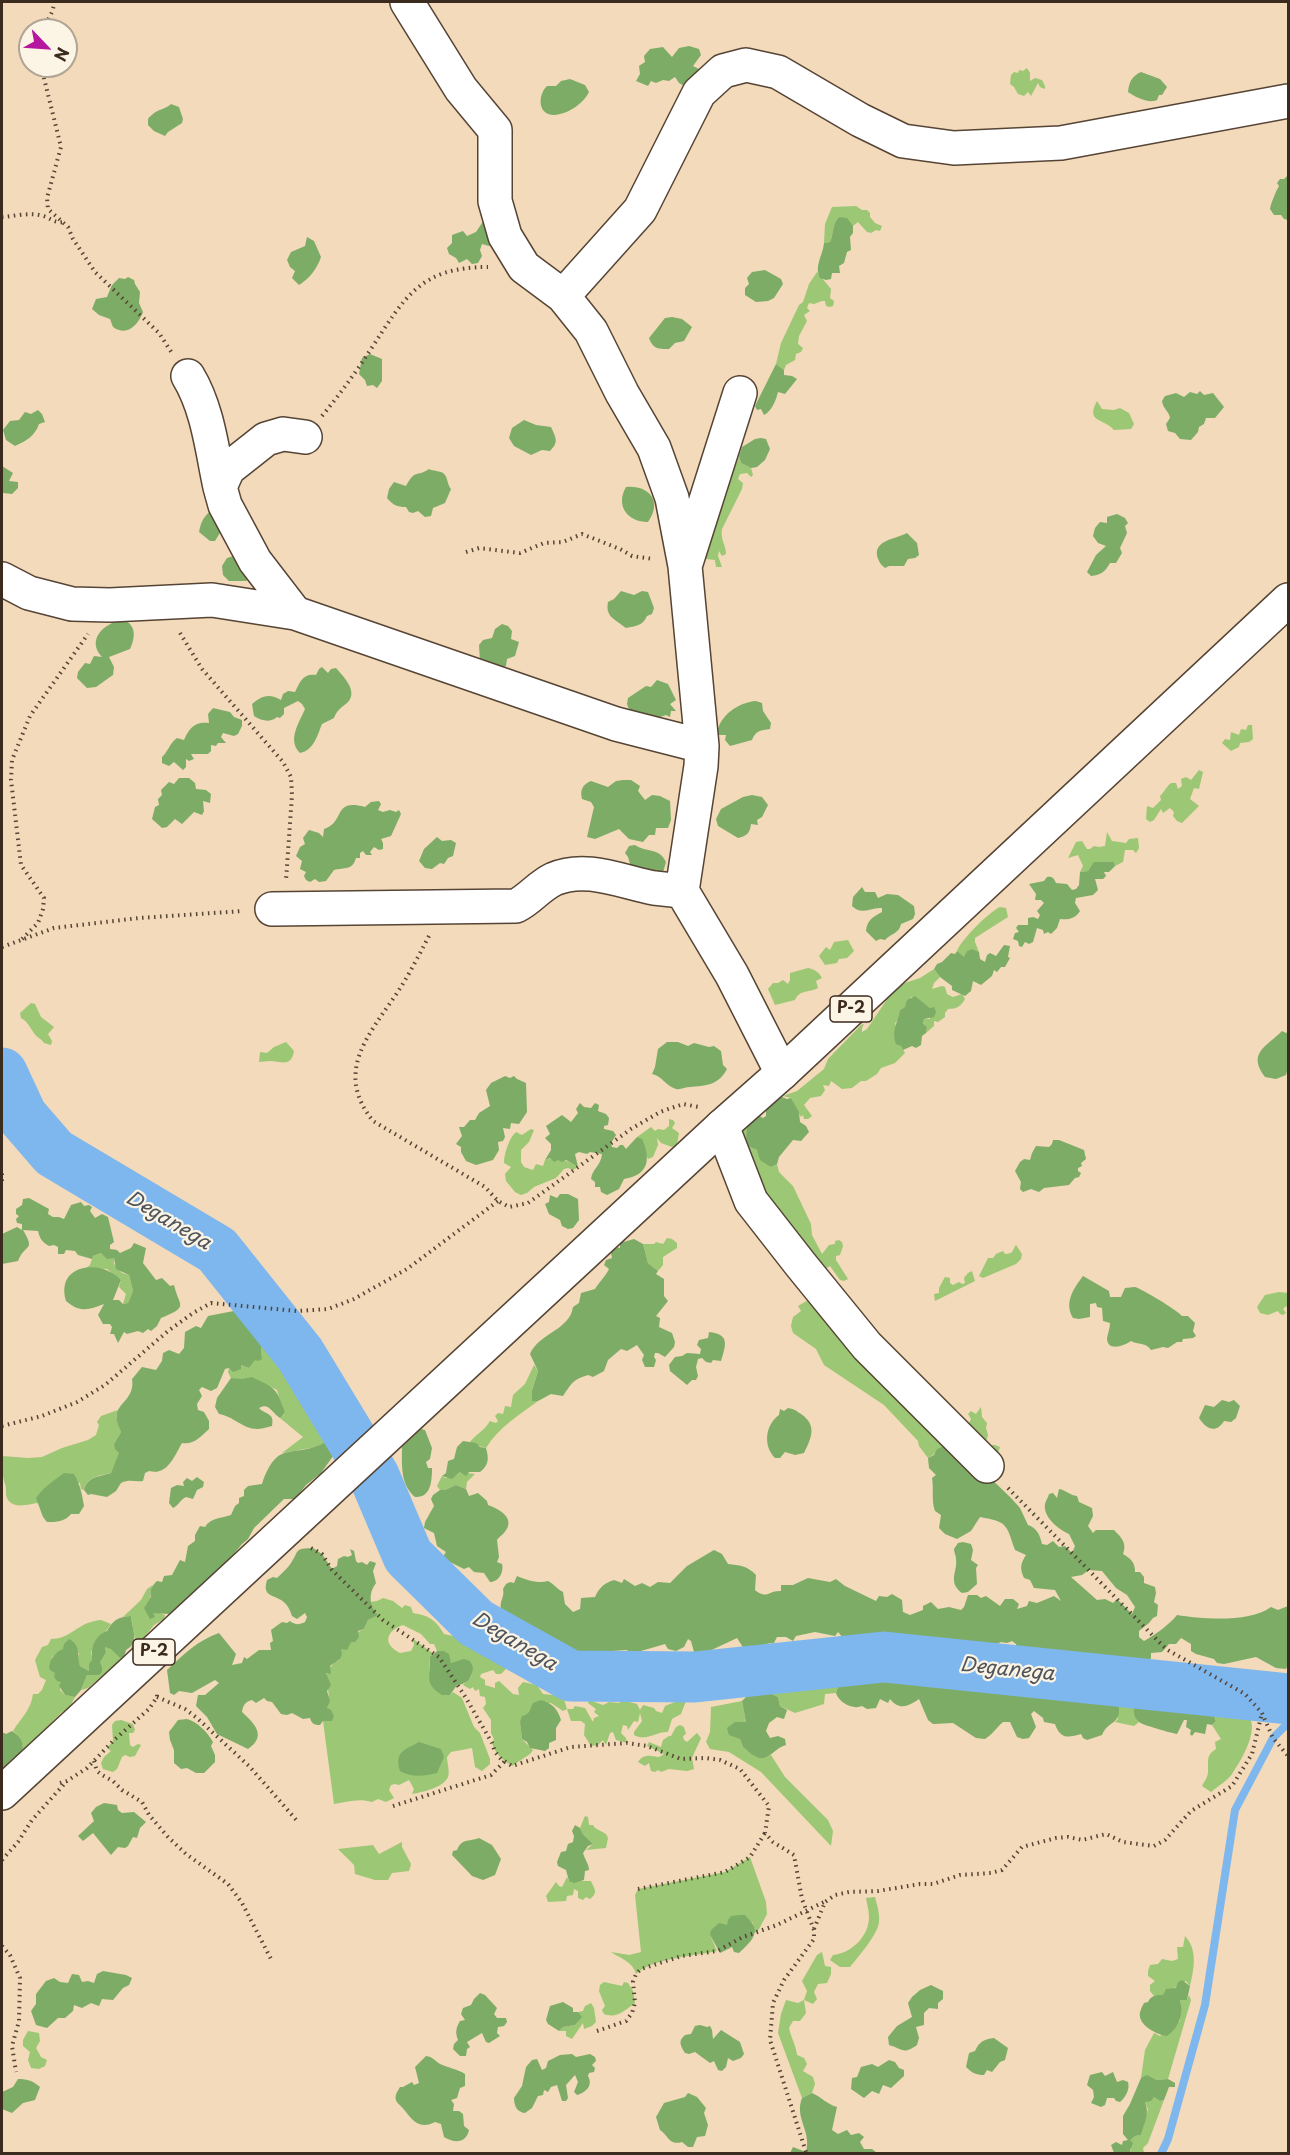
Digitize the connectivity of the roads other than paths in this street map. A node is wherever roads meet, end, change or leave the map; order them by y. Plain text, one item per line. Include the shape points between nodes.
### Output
1 (407, 2) edge
2 (1288, 101) edge
3 (563, 296) junction
4 (188, 376) road end
5 (740, 393) dead end
6 (305, 437) road end
7 (220, 487) junction
8 (685, 566) junction
9 (2, 579) edge
10 (1288, 600) edge
11 (295, 613) junction
12 (702, 746) junction
13 (682, 891) junction
14 (272, 909) road end
15 (782, 1073) junction
16 (722, 1126) junction
17 (987, 1466) road end
18 (9, 1786) edge

1 - 3 main road via 461,89 495,130 495,201 505,236 524,267
2 - 3 main road via 1061,143 954,148 903,141 778,72 746,65 723,71 699,93 640,210
3 - 8 main road via 591,331 654,448 672,498
4 - 7 main road via 203,408
5 - 8 main road
6 - 7 main road via 283,434 266,439 228,469
7 - 11 main road via 225,505 255,561
8 - 12 main road
9 - 11 main road via 28,593 72,604 212,600
10 - 15 main road, P-2
11 - 12 main road via 616,724
12 - 13 main road
13 - 14 main road via 579,873 555,879 516,906
13 - 15 main road via 732,975
15 - 16 main road, P-2
16 - 17 main road via 751,1201 867,1346
16 - 18 main road, P-2

